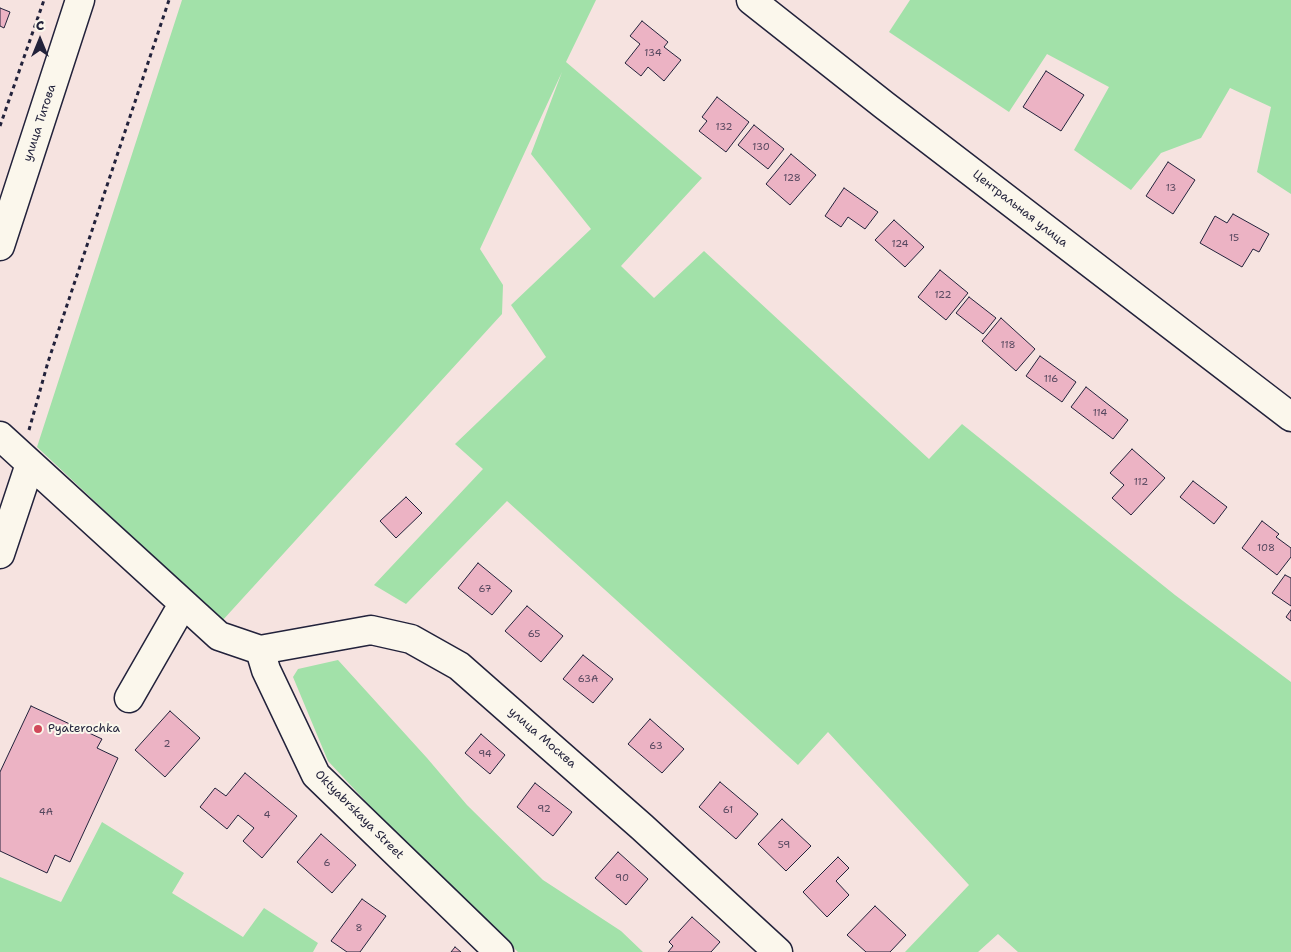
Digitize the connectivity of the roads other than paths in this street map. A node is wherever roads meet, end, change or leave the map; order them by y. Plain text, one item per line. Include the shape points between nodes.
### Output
1 (80, 0) edge
2 (751, 0) edge
3 (0, 246) edge
4 (1291, 417) edge
5 (0, 436) edge
6 (26, 460) junction
7 (0, 554) edge
8 (183, 604) junction
9 (260, 650) junction
10 (129, 698) dead end
11 (499, 952) edge
12 (778, 952) edge

1 - 3 street, улица Титова
2 - 4 street, Центральная улица
5 - 6 street
6 - 7 street
6 - 8 street
8 - 9 street via 219,636
8 - 10 street
9 - 11 street, Oktyabrskaya Street via 266,670 316,775
9 - 12 street, улица Москва via 371,630 411,639 459,666

